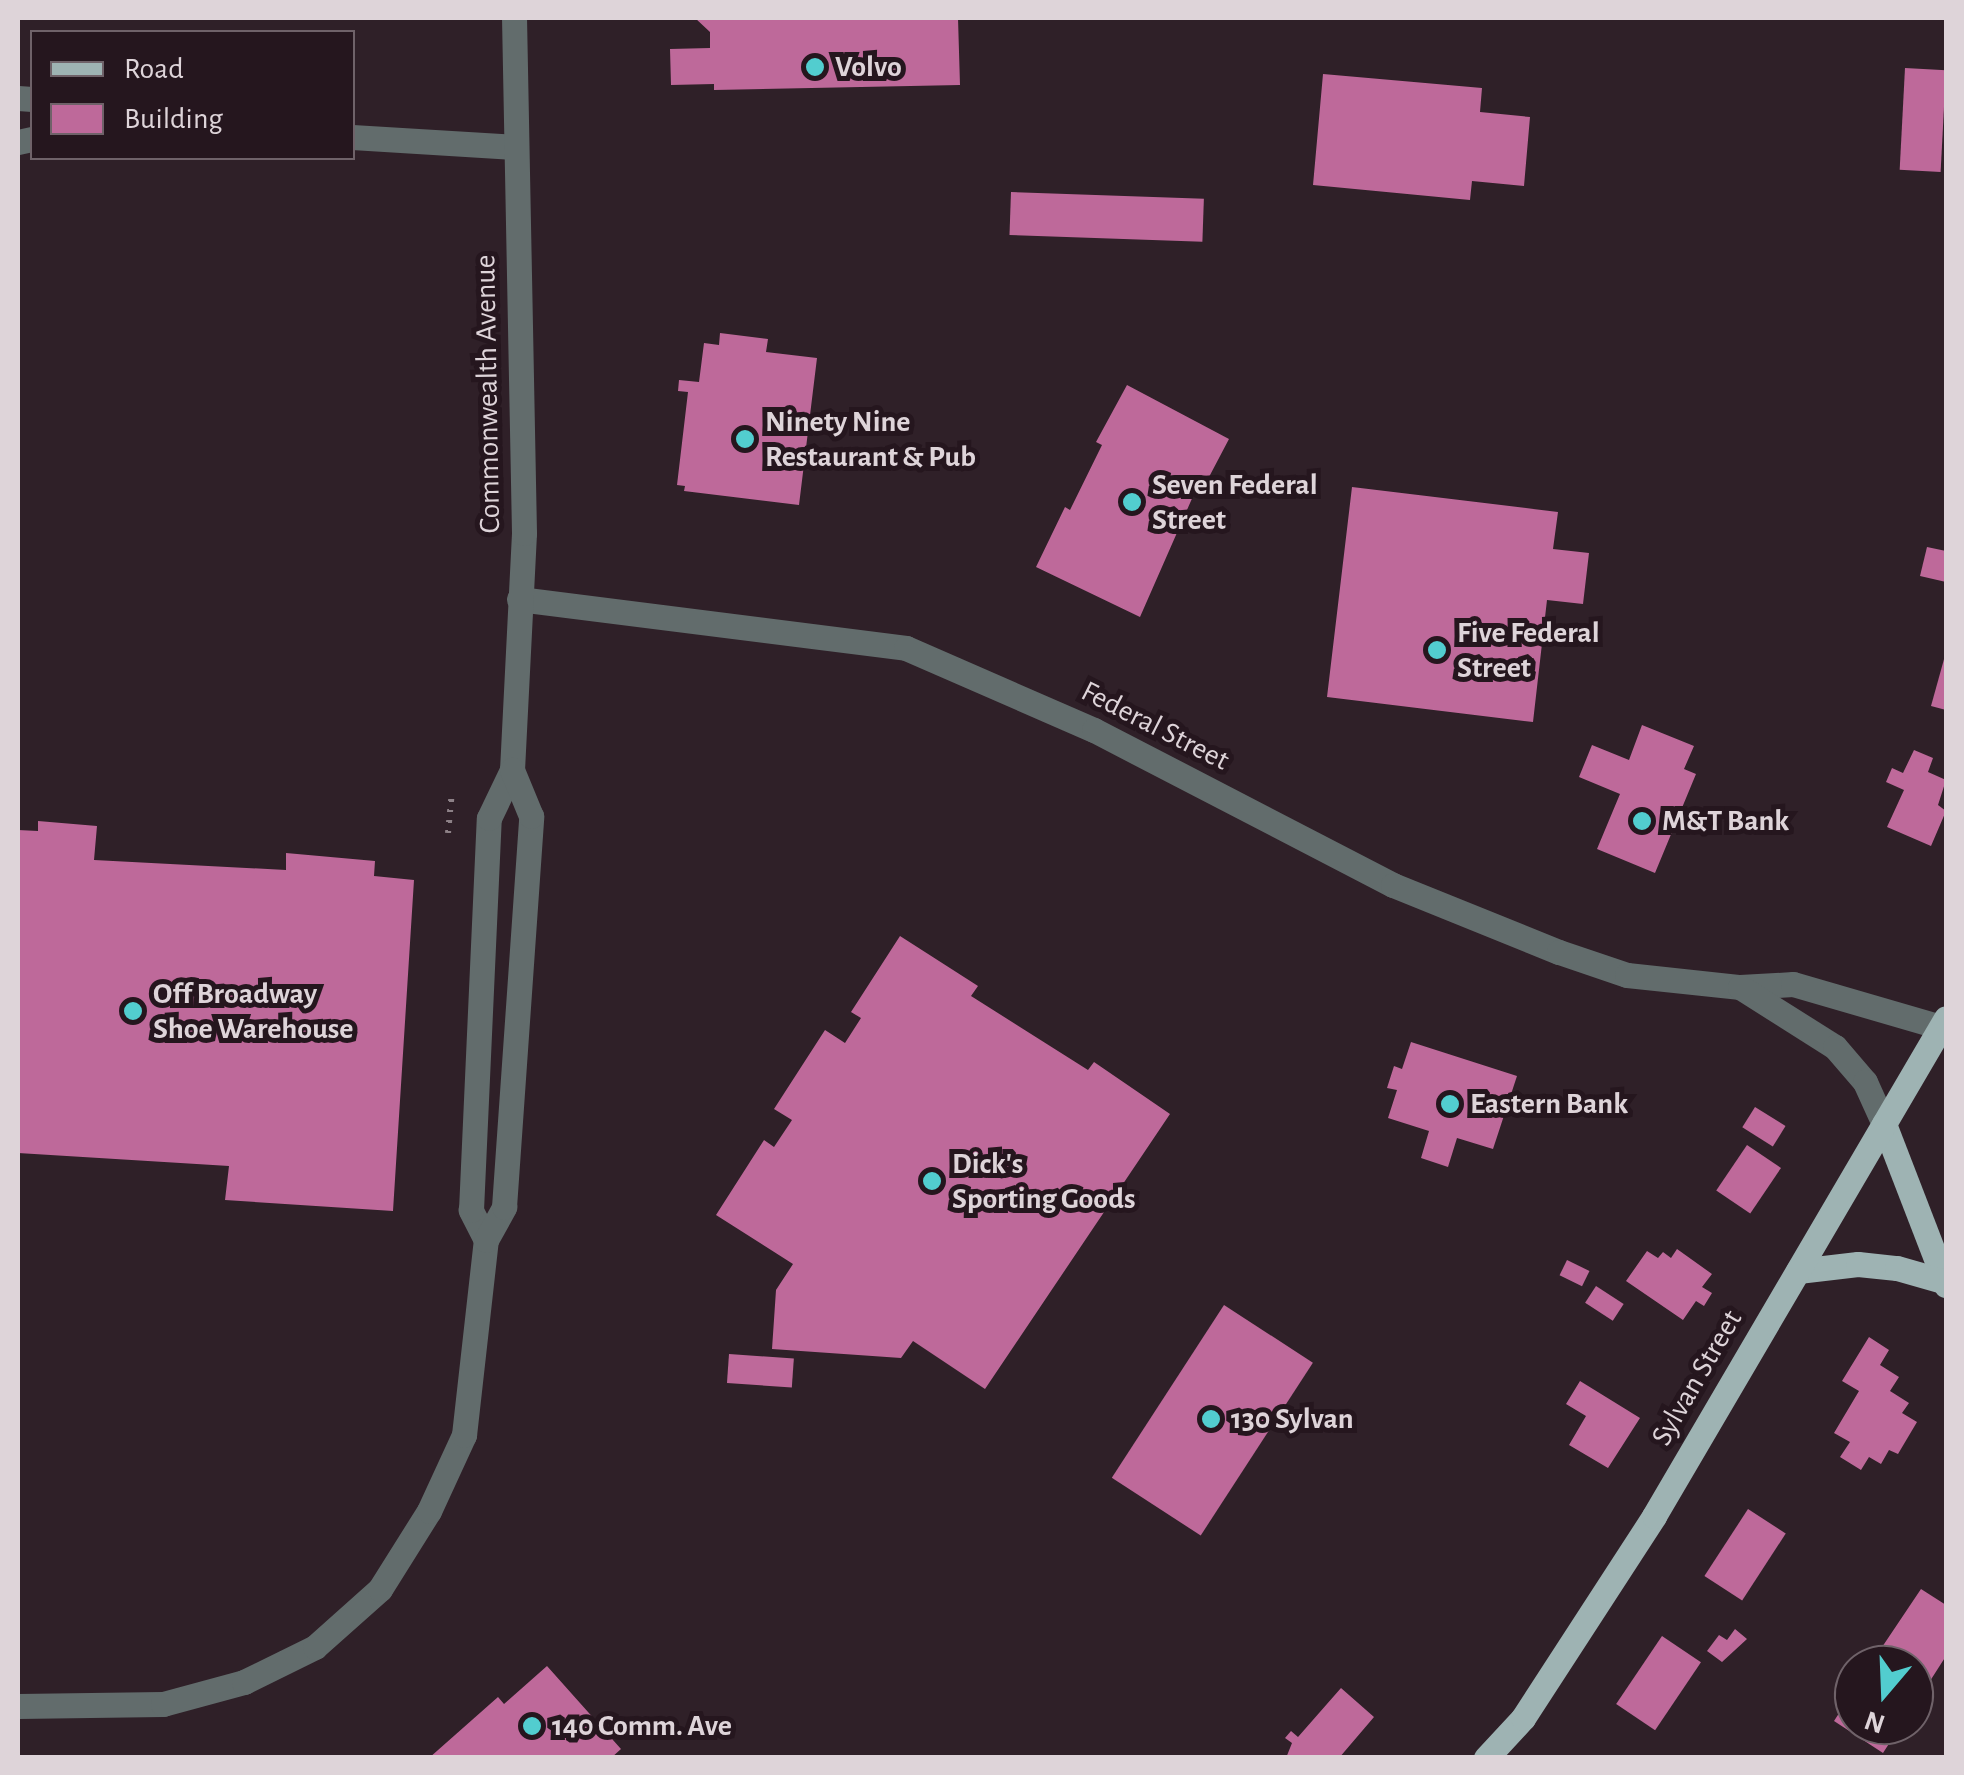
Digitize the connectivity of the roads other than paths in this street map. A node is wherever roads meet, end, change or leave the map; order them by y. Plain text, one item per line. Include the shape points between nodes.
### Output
1 (514, 18) edge
2 (355, 138) edge
3 (515, 147) junction
4 (519, 599) junction
5 (512, 770) junction
6 (1740, 987) junction
7 (1944, 1023) edge
8 (1884, 1124) junction
9 (486, 1240) junction
10 (1798, 1271) junction
11 (1946, 1284) edge
12 (18, 1706) edge
13 (1486, 1758) edge

1 - 3 street, Commonwealth Avenue
2 - 3 street
3 - 4 street, Commonwealth Avenue via 524,532
4 - 5 street, Commonwealth Avenue
4 - 6 street, Federal Street via 906,648 1094,730 1393,885 1489,926 1627,975
5 - 9 street, Commonwealth Avenue via 489,818 471,1210
5 - 9 street, Commonwealth Avenue via 531,816 504,1208
6 - 7 street, Federal Street via 1794,984
6 - 8 street, Federal Street via 1835,1047 1865,1082
7 - 8 main road, Sylvan Street
8 - 10 main road, Sylvan Street
8 - 11 main road
9 - 12 street, Commonwealth Avenue via 464,1435 430,1511 380,1590 316,1647 244,1682 163,1704
10 - 11 main road via 1858,1264
10 - 13 main road, Sylvan Street via 1595,1610 1523,1718

